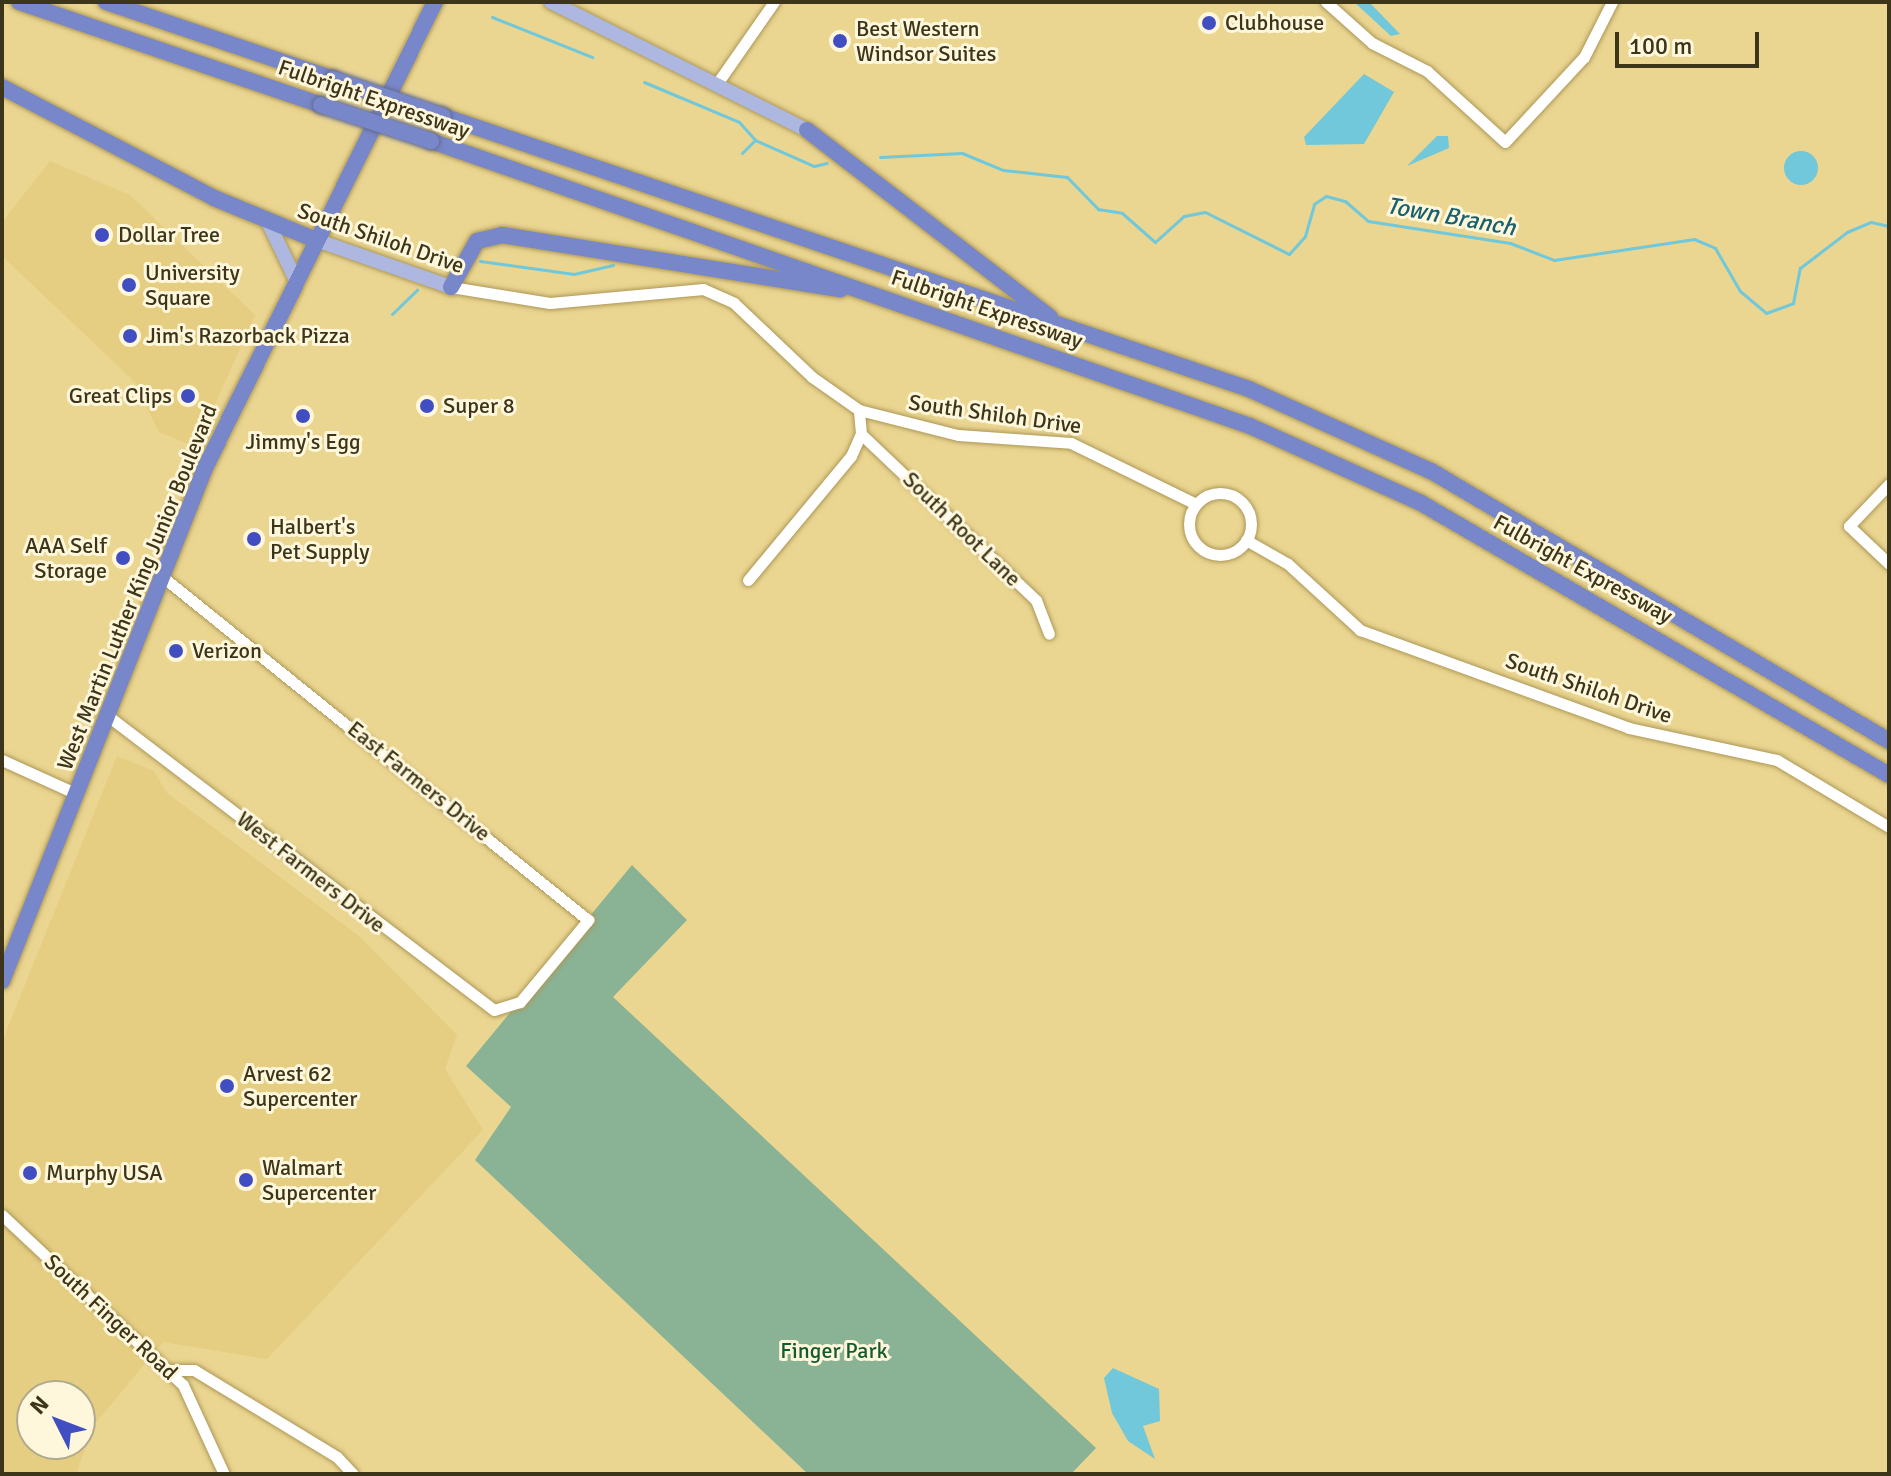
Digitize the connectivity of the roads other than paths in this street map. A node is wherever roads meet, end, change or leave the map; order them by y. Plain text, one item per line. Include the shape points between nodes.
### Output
1 (19, 2) edge
2 (106, 2) edge
3 (435, 2) edge
4 (551, 2) edge
5 (774, 2) edge
6 (1326, 2) edge
7 (1612, 2) edge
8 (716, 85) junction
9 (2, 87) edge
10 (807, 130) joint
11 (268, 222) junction
12 (316, 240) junction
13 (296, 280) junction
14 (451, 287) junction
15 (884, 296) junction
16 (1064, 327) junction
17 (859, 410) junction
18 (861, 434) junction
19 (1889, 484) edge
20 (1196, 504) junction
21 (1246, 540) junction
22 (1889, 564) edge
23 (164, 578) junction
24 (748, 580) dead end
25 (1049, 634) dead end
26 (108, 716) junction
27 (1889, 741) edge
28 (2, 760) edge
29 (1889, 775) edge
30 (77, 794) junction
31 (1889, 827) edge
32 (2, 981) edge
33 (520, 1002) joint
34 (2, 1215) edge
35 (171, 1370) junction
36 (224, 1474) edge
37 (353, 1474) edge

1 - 15 highway, Fulbright Expressway, bridge
2 - 16 highway, Fulbright Expressway, bridge
3 - 12 highway, West Martin Luther King Junior Boulevard
4 - 8 main road
5 - 8 street
6 - 7 street via 1372,43 1427,71 1505,142 1584,57
8 - 10 main road
9 - 11 highway, South Shiloh Drive
10 - 16 highway
11 - 12 highway, South Shiloh Drive
11 - 13 main road
12 - 13 highway, West Martin Luther King Junior Boulevard
12 - 14 main road, South Shiloh Drive
13 - 23 highway, West Martin Luther King Junior Boulevard via 205,468
14 - 15 highway via 477,241 502,235
14 - 17 street, South Shiloh Drive via 550,303 703,289 734,303 828,391
15 - 29 highway, Fulbright Expressway via 1250,426 1421,503
16 - 27 highway, Fulbright Expressway via 1249,389 1431,471
17 - 18 street
17 - 20 street, South Shiloh Drive via 958,435 1071,443
18 - 24 street
18 - 25 street, South Root Lane via 1036,600
19 - 22 street via 1849,526
20 - 21 street via 1216,493 1235,497 1248,512
20 - 21 street via 1189,531 1200,548 1230,553
21 - 31 street, South Shiloh Drive via 1288,564 1360,630 1629,728 1777,760
23 - 26 highway, West Martin Luther King Junior Boulevard
23 - 33 street, East Farmers Drive via 588,920
26 - 30 highway, West Martin Luther King Junior Boulevard
26 - 33 street, West Farmers Drive via 484,1005 507,1009
28 - 30 street
30 - 32 highway, West Martin Luther King Junior Boulevard
34 - 35 street, South Finger Road
35 - 36 street, South Finger Road via 195,1404
35 - 37 street via 194,1370 337,1457

